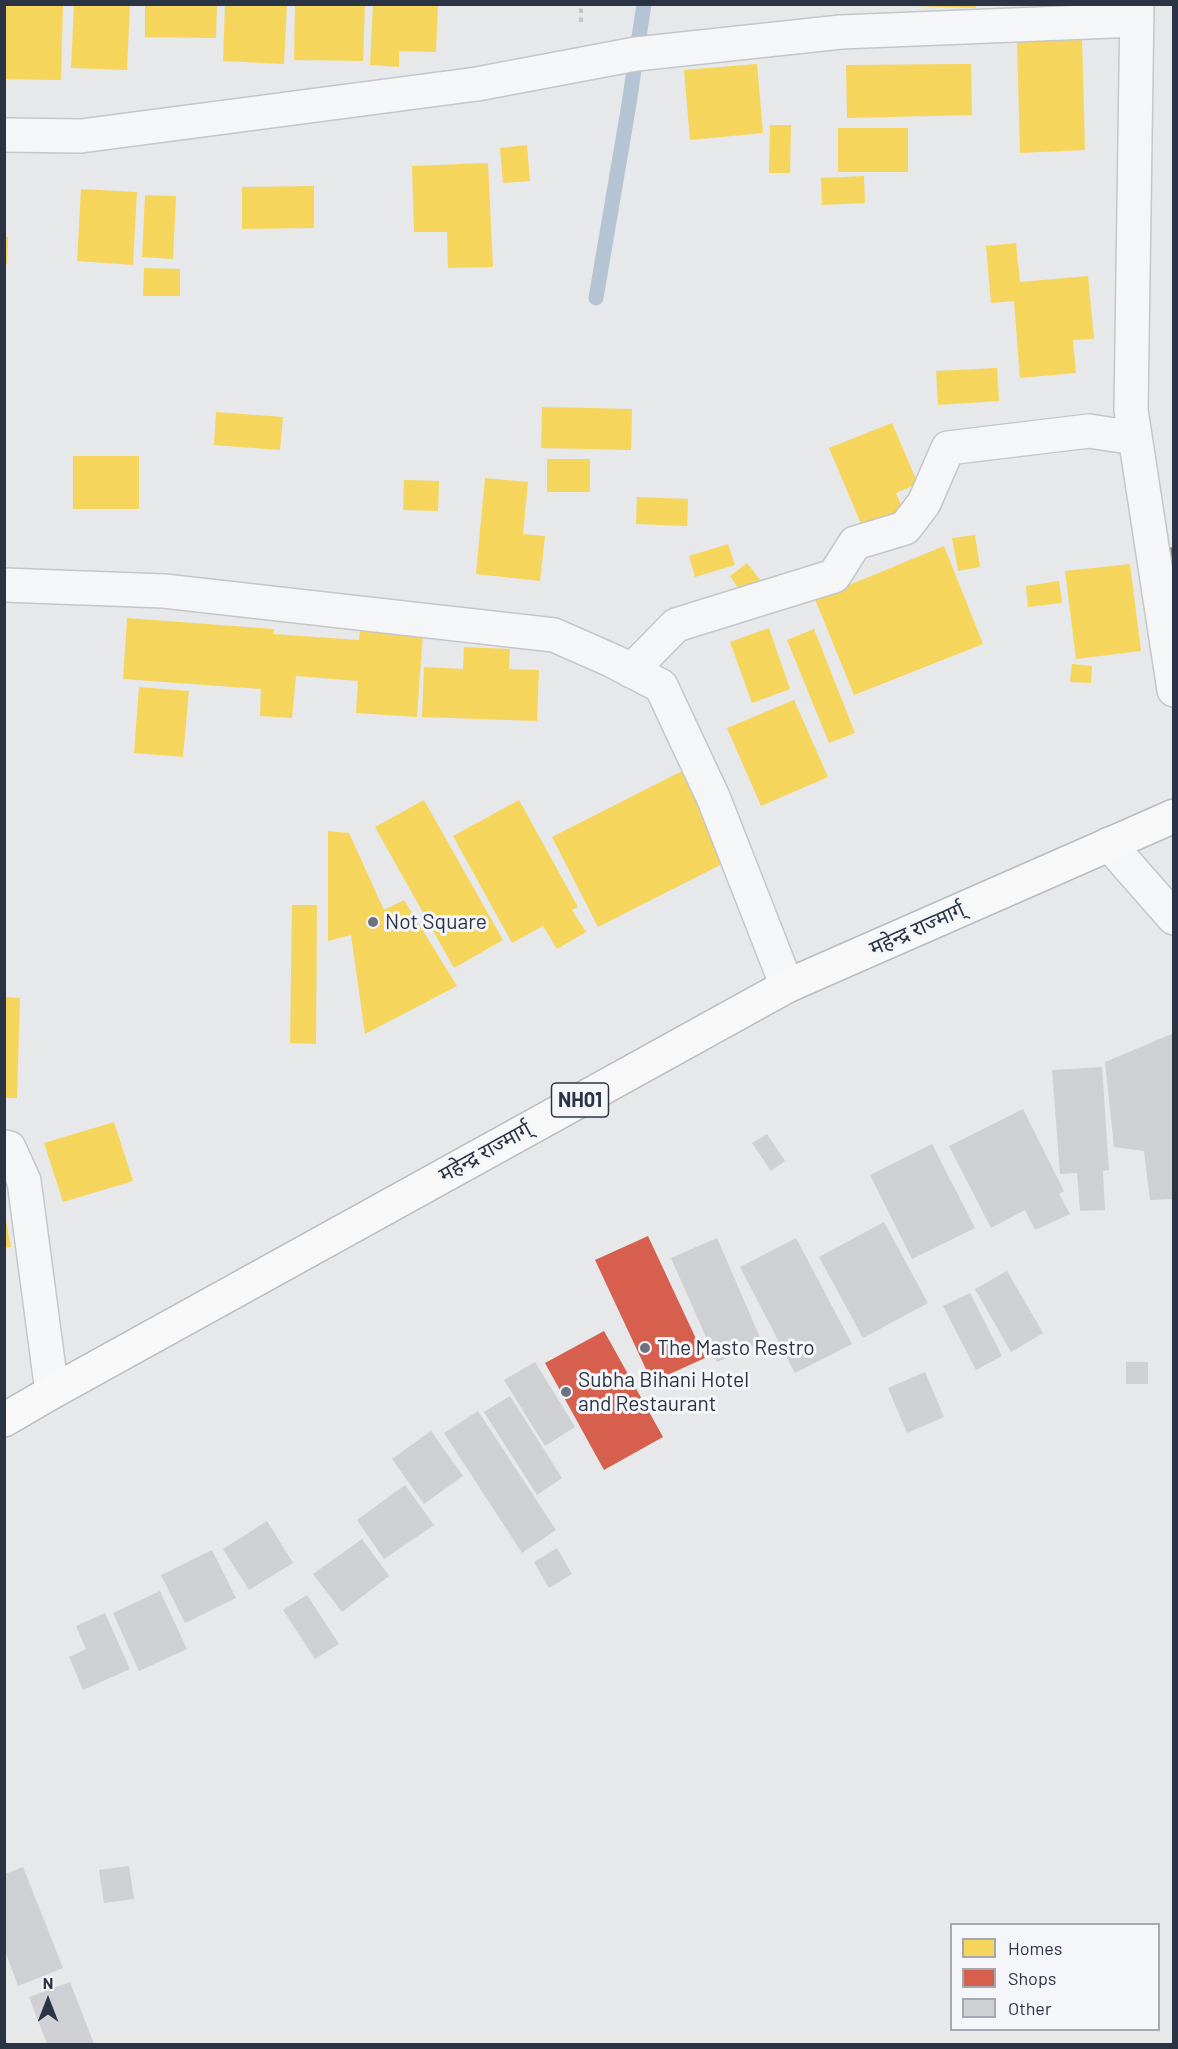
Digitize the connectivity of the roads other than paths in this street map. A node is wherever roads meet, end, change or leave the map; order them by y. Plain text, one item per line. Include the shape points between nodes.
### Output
1 (1137, 12) edge
2 (4, 135) edge
3 (1135, 438) junction
4 (4, 585) edge
5 (631, 671) junction
6 (1173, 690) edge
7 (1173, 816) edge
8 (1109, 844) junction
9 (1173, 918) edge
10 (787, 986) junction
11 (4, 1147) edge
12 (52, 1392) junction
13 (4, 1420) edge

1 - 2 street via 841,32 636,54 477,84 81,136
1 - 3 street via 1131,410
3 - 5 street via 1089,431 948,448 924,503 905,528 855,543 834,576 676,625
3 - 6 street
4 - 5 street via 164,591 554,634
5 - 10 street via 661,686 713,797
7 - 8 highway, महेन्द्र राज्मार्ग् / NH01
8 - 9 street
8 - 10 highway, महेन्द्र राज्मार्ग् / NH01
10 - 12 highway, महेन्द्र राज्मार्ग् / NH01
11 - 12 street via 9,1148 24,1181
12 - 13 highway, महेन्द्र राज्मार्ग् / NH01

